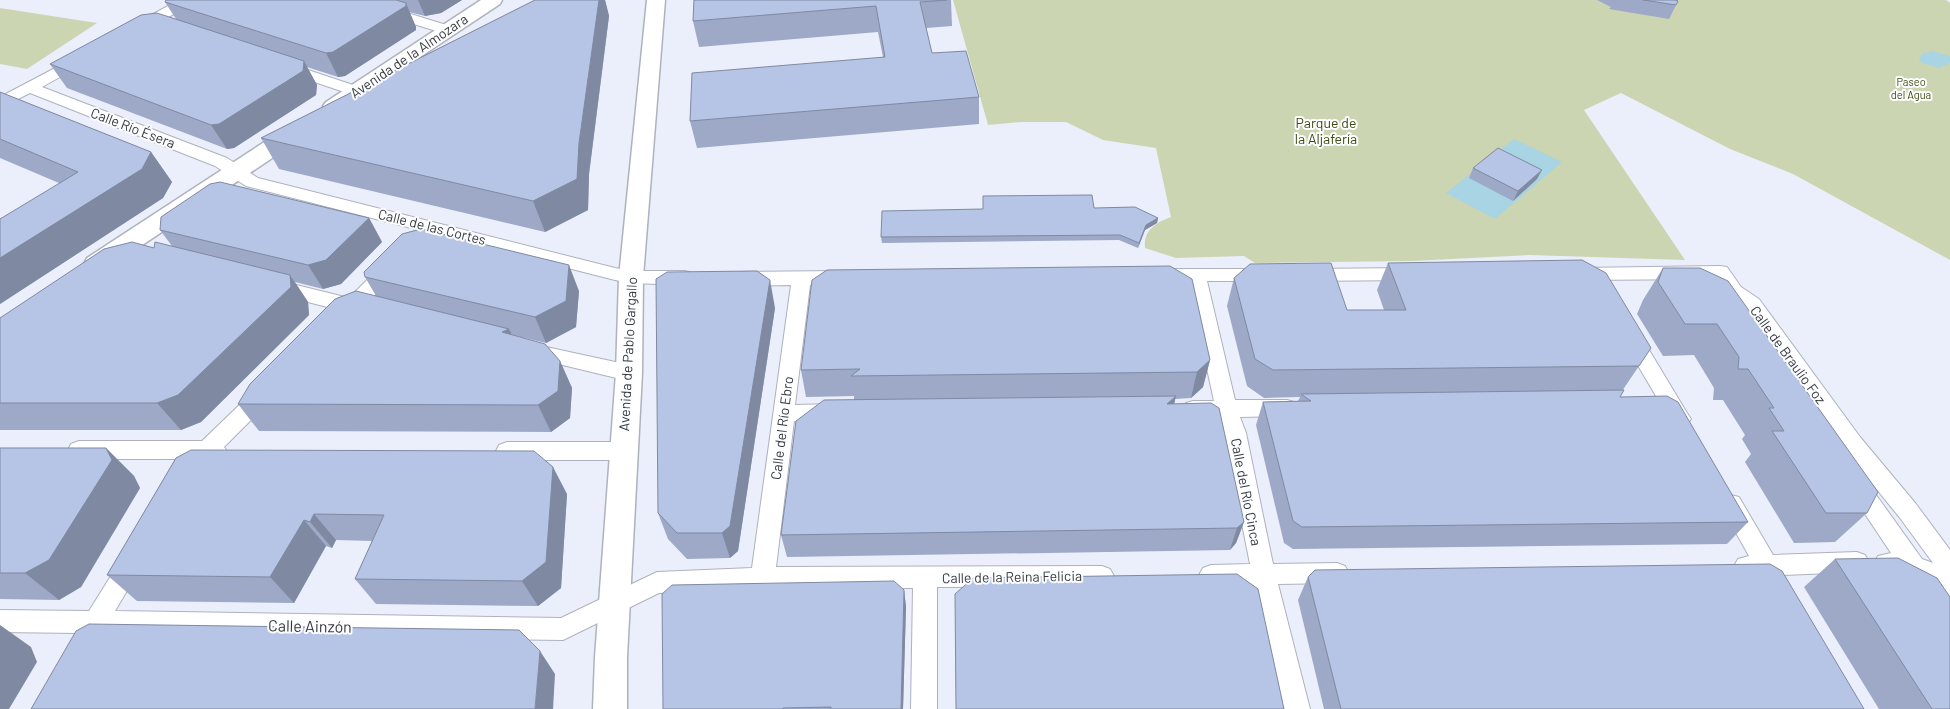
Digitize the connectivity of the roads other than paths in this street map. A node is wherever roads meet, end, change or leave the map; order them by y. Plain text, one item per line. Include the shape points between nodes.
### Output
1 (189, 0) edge
2 (350, 0) edge
3 (493, 0) edge
4 (656, 0) edge
5 (150, 22) junction
6 (164, 27) edge
7 (448, 30) junction
8 (124, 36) edge
9 (90, 54) edge
10 (273, 63) edge
11 (29, 87) junction
12 (356, 91) junction
13 (0, 102) edge
14 (236, 171) junction
15 (432, 227) junction
16 (120, 248) junction
17 (147, 254) edge
18 (80, 274) edge
19 (1428, 274) edge
20 (1593, 274) junction
21 (1196, 275) junction
22 (1563, 275) edge
23 (1140, 276) edge
24 (631, 277) junction
25 (702, 278) edge
26 (721, 278) edge
27 (861, 278) edge
28 (801, 279) junction
29 (260, 283) edge
30 (1734, 292) junction
31 (1607, 297) edge
32 (353, 306) junction
33 (382, 313) edge
34 (1622, 322) edge
35 (331, 328) edge
36 (513, 346) edge
37 (629, 374) junction
38 (276, 382) edge
39 (1228, 408) junction
40 (1307, 408) edge
41 (1169, 409) edge
42 (851, 412) edge
43 (784, 413) junction
44 (1690, 436) edge
45 (1828, 444) edge
46 (57, 450) edge
47 (207, 450) junction
48 (239, 450) edge
49 (485, 451) edge
50 (623, 451) junction
51 (1845, 468) edge
52 (178, 486) edge
53 (1720, 487) edge
54 (142, 546) edge
55 (1767, 565) junction
56 (1726, 566) edge
57 (1914, 566) junction
58 (1950, 568) edge
59 (1358, 573) edge
60 (1263, 574) junction
61 (1186, 575) edge
62 (1127, 576) edge
63 (763, 578) junction
64 (925, 578) junction
65 (1950, 586) edge
66 (1784, 596) edge
67 (614, 604) junction
68 (1950, 618) edge
69 (0, 621) edge
70 (95, 623) junction
71 (77, 654) edge
72 (610, 709) edge
73 (924, 709) edge
74 (1297, 709) edge

1 - 5 street
2 - 7 street
3 - 7 street, Avenida de la Almozara
4 - 24 street, Avenida de Pablo Gargallo
5 - 6 street
5 - 8 street
7 - 12 street, Avenida de la Almozara
9 - 11 street
10 - 12 street
11 - 13 street
11 - 14 street, Calle Río Ésera via 221,162
12 - 14 street, Avenida de la Almozara
14 - 15 street, Calle de las Cortes via 252,182
14 - 16 street, Avenida de la Almozara
15 - 24 street, Calle de las Cortes
15 - 32 street
16 - 17 street
16 - 18 street, Avenida de la Almozara
19 - 21 street
20 - 22 street
20 - 30 street via 1720,272
20 - 31 street
21 - 23 street
21 - 39 street, Calle del Río Cinca
24 - 25 street, Calle de las Cortes
24 - 37 street, Avenida de Pablo Gargallo
26 - 28 street
27 - 28 street
28 - 43 street, Calle del Río Ebro
29 - 32 street
30 - 45 street, Calle de Braulio Foz via 1734,305
30 - 58 street, Calle de Braulio Foz via 1752,304 1852,443
32 - 33 street
32 - 35 street
34 - 44 street via 1661,403
36 - 37 street
37 - 50 street, Avenida de Pablo Gargallo
38 - 47 street
39 - 40 street
39 - 41 street
39 - 60 street, Calle del Río Cinca
42 - 43 street
43 - 63 street, Calle del Río Ebro
46 - 47 street
47 - 48 street
47 - 52 street
49 - 50 street
50 - 67 street, Avenida de Pablo Gargallo
51 - 57 street
53 - 55 street
54 - 70 street
55 - 56 street
55 - 57 street via 1861,562
55 - 66 street
57 - 65 street
57 - 68 street
59 - 60 street
60 - 61 street
60 - 74 street, Calle del Río Cinca
62 - 64 street, Calle de la Reina Felicia
63 - 64 street, Calle de la Reina Felicia
63 - 67 street, Calle de la Reina Felicia via 657,583
64 - 73 street
67 - 70 street, Calle Ainzón via 563,629
67 - 72 street, Avenida de Pablo Gargallo
69 - 70 street, Calle Ainzón
70 - 71 street

